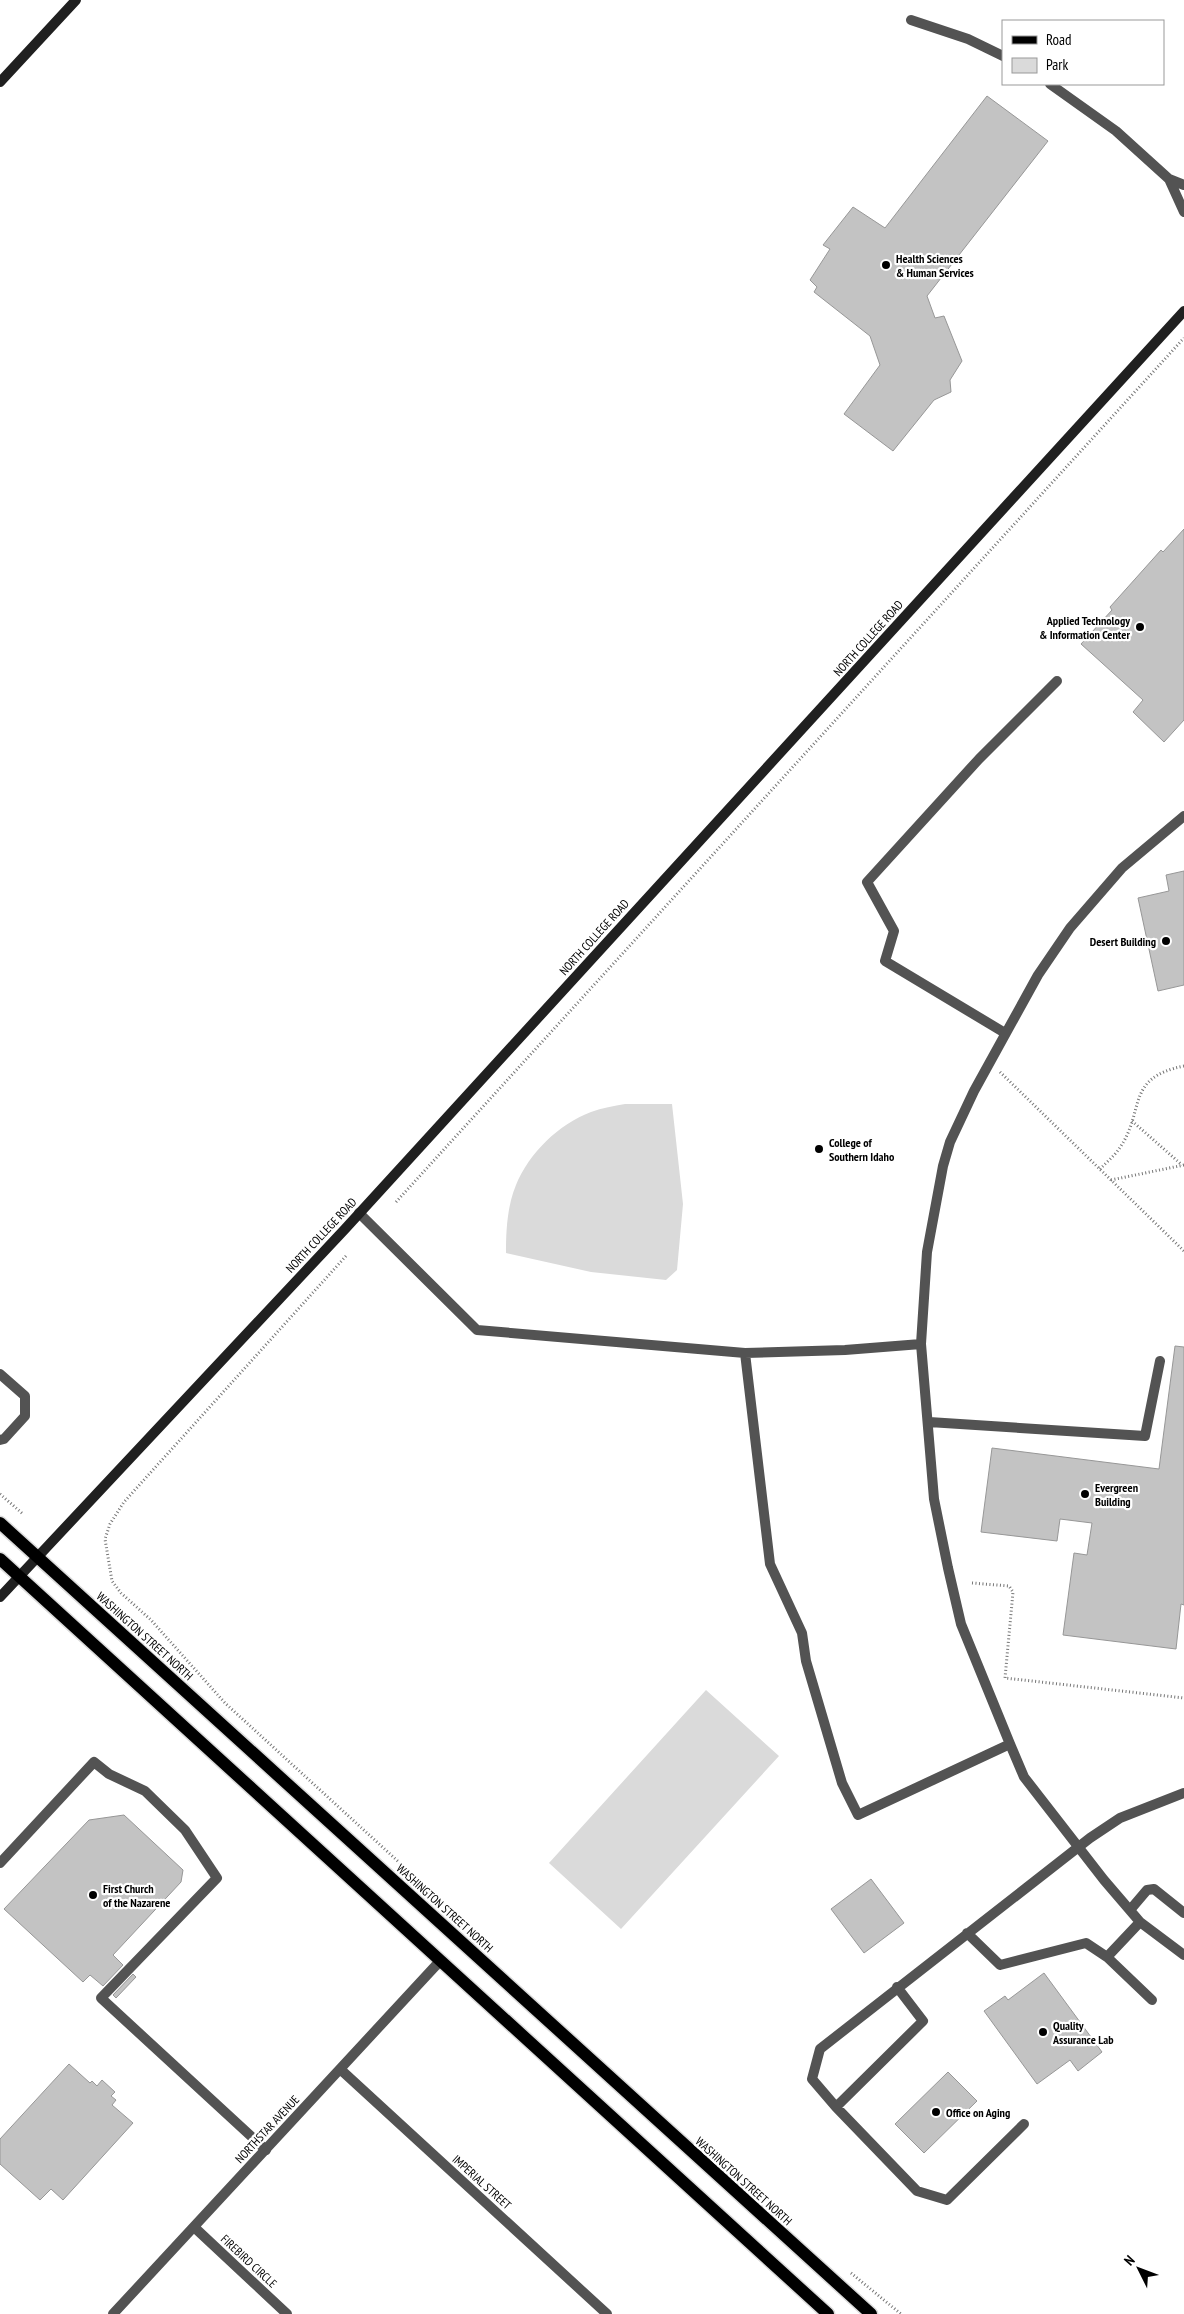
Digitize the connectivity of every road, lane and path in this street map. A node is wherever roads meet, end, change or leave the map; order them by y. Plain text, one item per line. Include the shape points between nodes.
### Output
1 (76, 0) edge
2 (911, 20) dead end
3 (1002, 56) edge
4 (0, 82) edge
5 (1051, 85) edge
6 (1169, 179) junction
7 (1184, 185) edge
8 (1184, 212) edge
9 (1184, 311) edge
10 (1184, 338) edge
11 (1056, 681) dead end
12 (1184, 816) edge
13 (1005, 1033) junction
14 (990, 1062) junction
15 (1184, 1066) edge
16 (1132, 1121) junction
17 (1183, 1165) edge
18 (1100, 1169) junction
19 (1112, 1180) junction
20 (396, 1202) dead end
21 (359, 1213) junction
22 (1184, 1251) edge
23 (346, 1256) dead end
24 (921, 1344) junction
25 (745, 1353) junction
26 (1160, 1361) dead end
27 (0, 1374) edge
28 (929, 1422) junction
29 (0, 1440) edge
30 (0, 1494) edge
31 (23, 1514) dead end
32 (0, 1523) edge
33 (36, 1556) junction
34 (0, 1559) edge
35 (19, 1576) junction
36 (972, 1583) dead end
37 (0, 1597) edge
38 (1184, 1698) edge
39 (1010, 1744) junction
40 (1184, 1793) edge
41 (1078, 1847) junction
42 (0, 1863) edge
43 (1130, 1910) junction
44 (1184, 1912) edge
45 (464, 1922) dead end
46 (1140, 1922) junction
47 (967, 1933) junction
48 (1184, 1955) edge
49 (1107, 1957) junction
50 (440, 1961) junction
51 (897, 1987) junction
52 (1152, 2000) dead end
53 (340, 2069) junction
54 (836, 2108) junction
55 (1024, 2124) dead end
56 (266, 2150) junction
57 (194, 2227) junction
58 (844, 2267) dead end
59 (113, 2314) edge
60 (287, 2314) edge
61 (607, 2314) edge
62 (828, 2314) edge
63 (871, 2314) edge
64 (901, 2314) edge

1 - 4 street
2 - 3 street via 968,39
5 - 6 street via 1116,131
6 - 7 street
6 - 8 street
9 - 21 street, NORTH COLLEGE ROAD
10 - 20 path
11 - 13 street via 979,759 867,882 894,930 885,961
12 - 13 street via 1122,868 1070,928 1038,974
13 - 14 street
14 - 18 path
14 - 24 street via 950,1142 943,1166 926,1252
15 - 16 path via 1166,1070 1143,1086
16 - 17 path
16 - 18 path via 1120,1149
17 - 19 path
18 - 19 path
19 - 22 path
21 - 25 street via 477,1330
21 - 33 street, NORTH COLLEGE ROAD
23 - 45 path via 124,1502 105,1538 106,1554 112,1581 120,1593 151,1620 225,1703
24 - 25 street
24 - 28 street
25 - 39 street via 770,1564 802,1633 806,1661 842,1783 858,1815
26 - 28 street via 1145,1436
27 - 29 street via 25,1396 25,1416
28 - 39 street via 934,1499 960,1624
30 - 31 path
32 - 33 main road, WASHINGTON STREET NORTH
33 - 35 street, NORTH COLLEGE ROAD
33 - 63 main road, WASHINGTON STREET NORTH
34 - 35 main road
35 - 37 street, NORTH COLLEGE ROAD
35 - 50 main road
36 - 38 path via 1009,1586 1014,1592 1005,1678
39 - 41 street via 1024,1777
40 - 41 street via 1120,1818
41 - 43 street
41 - 47 street
42 - 56 street via 94,1762 109,1774 145,1791 185,1830 217,1878 101,1998
43 - 44 street via 1147,1890 1154,1889
43 - 46 street
46 - 48 street
46 - 49 street
47 - 49 street via 1000,1965 1086,1943
47 - 51 street
49 - 52 street
50 - 53 street, NORTHSTAR AVENUE
50 - 62 main road
51 - 54 street via 923,2021
51 - 54 street via 820,2049 812,2079
53 - 56 street, NORTHSTAR AVENUE
53 - 61 street, IMPERIAL STREET
54 - 55 street via 917,2192 947,2200
56 - 57 street, NORTHSTAR AVENUE
57 - 59 street, NORTHSTAR AVENUE
57 - 60 street, FIREBIRD CIRCLE
58 - 64 path

